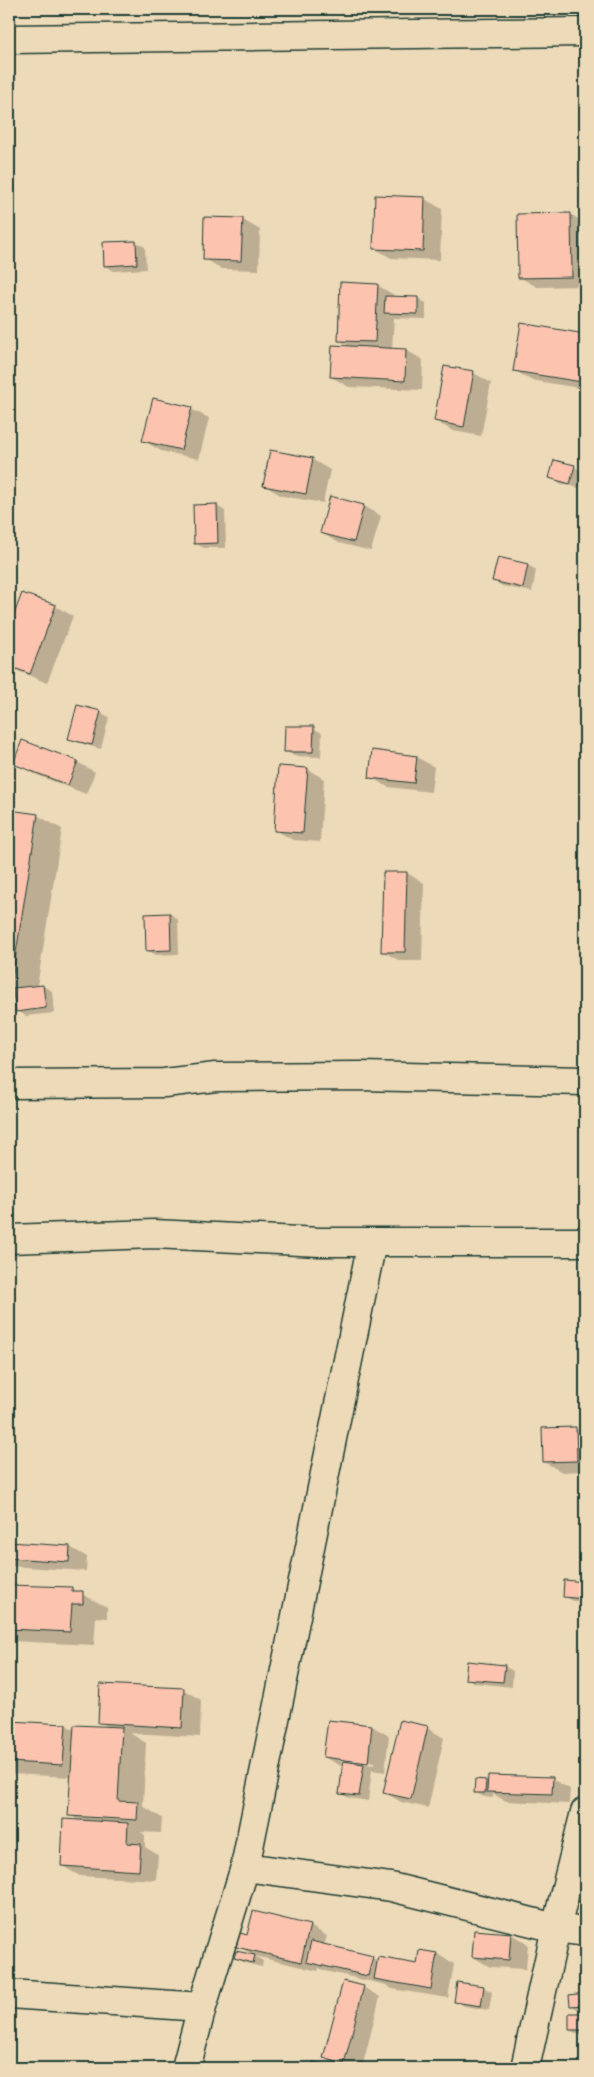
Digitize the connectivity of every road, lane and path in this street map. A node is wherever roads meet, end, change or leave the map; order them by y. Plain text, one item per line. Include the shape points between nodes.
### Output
1 (585, 32) edge
2 (9, 39) edge
3 (585, 1081) edge
4 (9, 1084) edge
5 (9, 1239) edge
6 (372, 1242) junction
7 (585, 1242) edge
8 (585, 1812) edge
9 (246, 1867) junction
10 (556, 1928) junction
11 (585, 1932) edge
12 (9, 1994) edge
13 (202, 2007) junction
14 (186, 2068) edge
15 (525, 2068) edge

1 - 2 street
3 - 4 street via 350,1076 216,1077 164,1083
5 - 6 street via 154,1234
6 - 7 street
6 - 9 street
8 - 10 street
9 - 10 street via 391,1887
9 - 13 street
10 - 11 street
10 - 15 street
12 - 13 street
13 - 14 street

